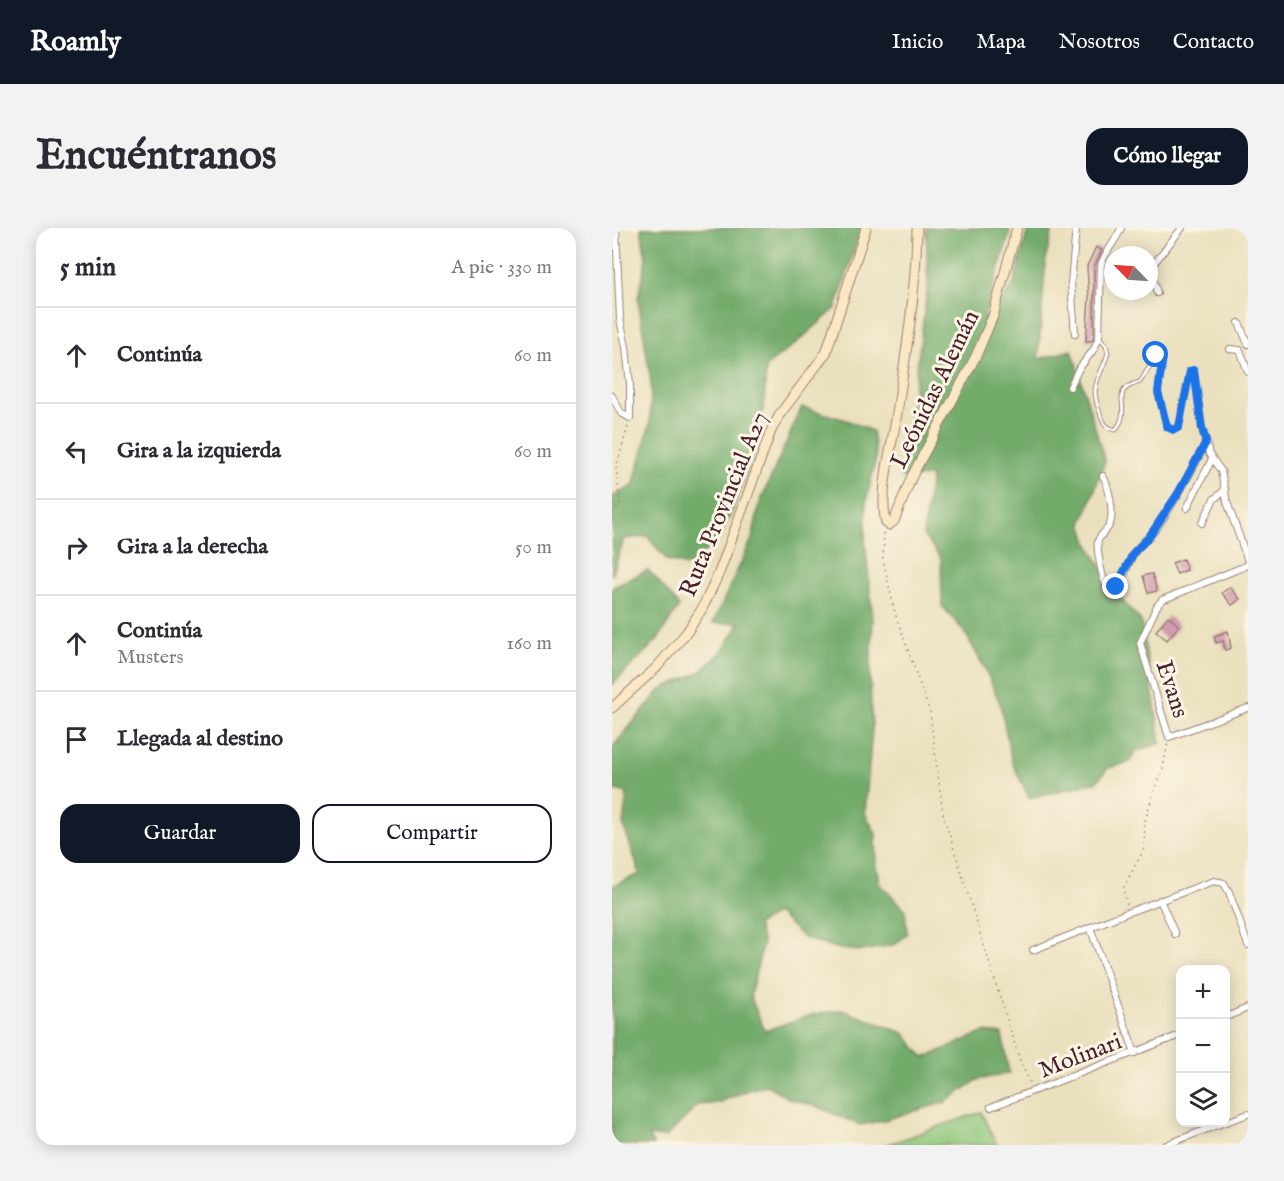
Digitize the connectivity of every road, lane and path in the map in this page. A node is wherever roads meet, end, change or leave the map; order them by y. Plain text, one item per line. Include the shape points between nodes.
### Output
1 (616, 228) edge
2 (866, 228) edge
3 (917, 228) edge
4 (1017, 228) edge
5 (1076, 228) edge
6 (1121, 228) edge
7 (1182, 228) edge
8 (1158, 258) edge
9 (620, 319) junction
10 (612, 320) edge
11 (1239, 323) dead end
12 (1075, 334) dead end
13 (1099, 337) junction
14 (1248, 344) edge
15 (1230, 349) dead end
16 (1248, 372) edge
17 (1070, 387) dead end
18 (612, 396) edge
19 (630, 418) junction
20 (1202, 428) joint
21 (1206, 442) junction
22 (1212, 459) junction
23 (1103, 476) dead end
24 (1225, 490) junction
25 (1187, 508) dead end
26 (612, 513) edge
27 (886, 523) junction
28 (1202, 523) dead end
29 (1248, 563) edge
30 (612, 708) edge
31 (1248, 708) edge
32 (1169, 737) junction
33 (1160, 900) junction
34 (1129, 912) junction
35 (1090, 927) junction
36 (1175, 934) dead end
37 (1248, 945) edge
38 (1033, 950) dead end
39 (1248, 1008) edge
40 (1230, 1015) edge
41 (1176, 1037) edge
42 (1135, 1053) junction
43 (1034, 1091) junction
44 (991, 1107) dead end
45 (1248, 1114) edge
46 (1230, 1120) edge
47 (1214, 1127) edge
48 (1180, 1142) edge
49 (1166, 1145) edge

1 - 9 street
2 - 30 street, Ruta Provincial A27 via 826,353 771,431 702,609 656,668
3 - 27 street via 916,272 887,477
4 - 27 street, Leónidas Alemán via 993,316 976,356 894,521
5 - 12 street via 1071,283
6 - 13 street via 1101,266
7 - 8 street
9 - 10 street
9 - 19 street via 630,384
11 - 14 street
13 - 17 street
13 - 20 lane via 1108,353 1094,390 1104,424 1116,430 1122,420 1123,391 1140,382 1156,355 1162,363 1158,392 1167,427 1179,427 1190,371 1194,370
15 - 16 street via 1240,350
18 - 19 street via 621,413
19 - 26 path via 616,468 620,506
20 - 21 street
21 - 22 street
21 - 23 street via 1159,525 1134,552 1112,589 1105,583 1097,542 1111,517 1108,485
22 - 24 street via 1221,471
22 - 25 street
24 - 28 street via 1214,500
24 - 29 street
27 - 43 path via 883,559 896,613 930,713 943,814 1020,1061
29 - 32 street, Evans via 1162,600 1140,643
31 - 32 street
32 - 34 path via 1162,773 1145,821 1144,849 1123,889
33 - 34 street
33 - 36 street
33 - 37 street via 1215,881 1224,883
34 - 35 street
35 - 38 street
35 - 42 street
39 - 40 street
41 - 42 street, Molinari
42 - 43 street, Molinari
43 - 44 street, Molinari
45 - 46 street
47 - 48 street
48 - 49 street

